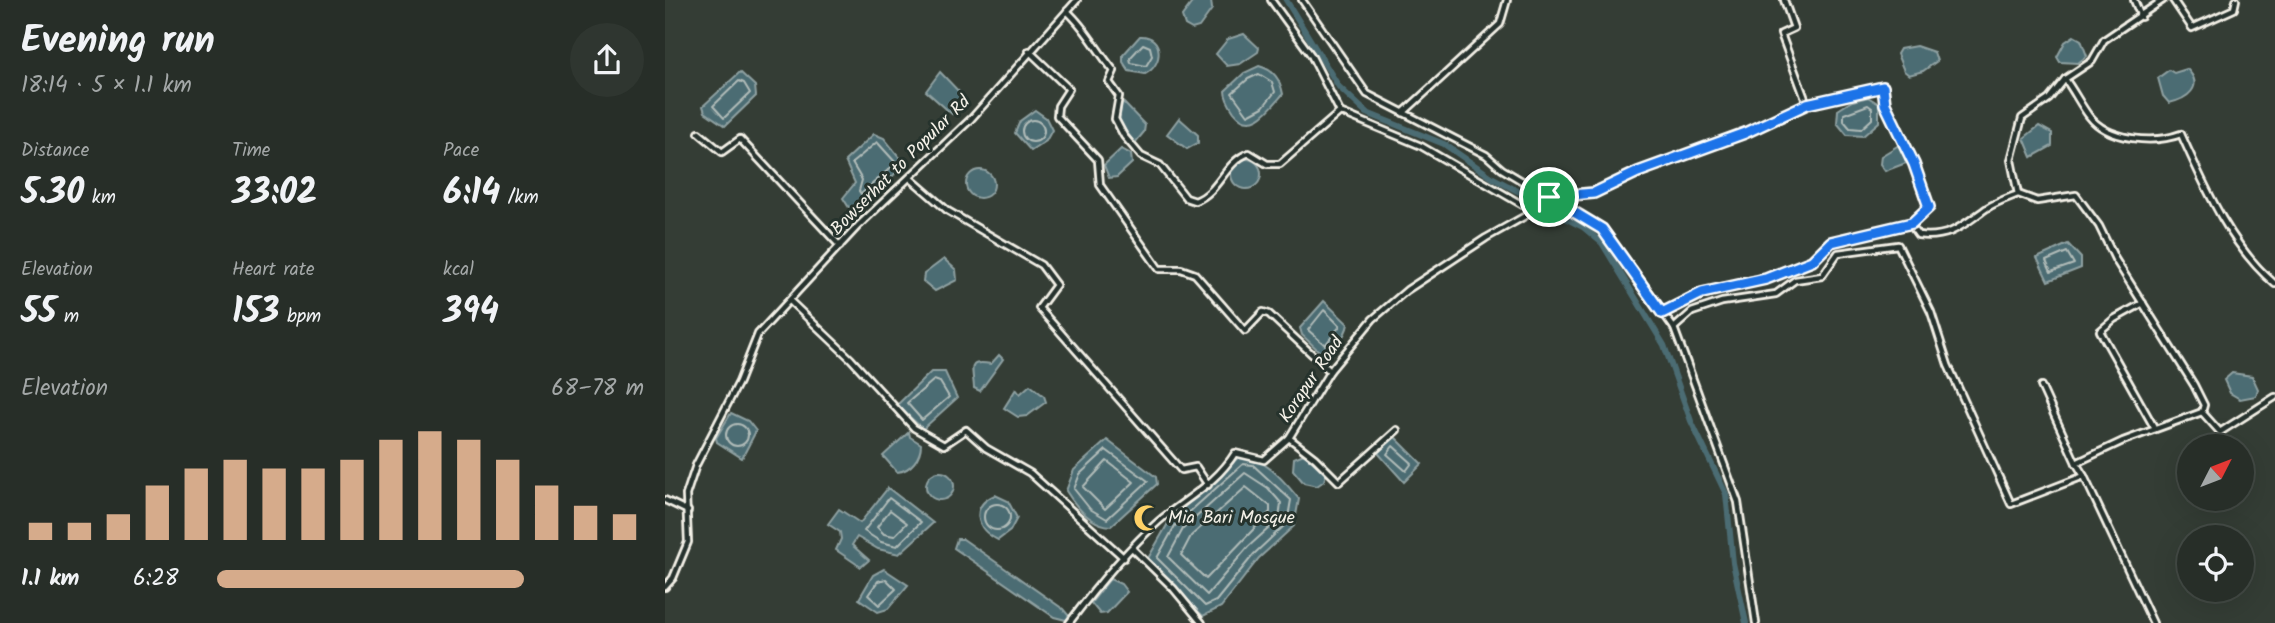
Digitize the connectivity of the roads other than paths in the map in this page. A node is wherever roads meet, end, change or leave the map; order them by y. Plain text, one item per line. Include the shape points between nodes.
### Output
1 (1077, 0) edge
2 (1271, 0) edge
3 (1302, 0) edge
4 (1507, 0) edge
5 (1784, 0) edge
6 (2134, 0) edge
7 (2163, 0) edge
8 (2173, 0) edge
9 (2236, 0) edge
10 (1067, 11) junction
11 (2141, 17) junction
12 (1030, 51) junction
13 (2064, 79) junction
14 (1807, 104) junction
15 (1340, 111) junction
16 (1403, 113) junction
17 (699, 133) dead end
18 (910, 178) junction
19 (2018, 194) junction
20 (1549, 197) junction
21 (1535, 210) junction
22 (1912, 223) junction
23 (840, 246) junction
24 (2275, 284) edge
25 (790, 301) junction
26 (2143, 303) junction
27 (1662, 313) junction
28 (1674, 328) junction
29 (1330, 371) junction
30 (2041, 386) dead end
31 (2275, 397) edge
32 (2202, 412) junction
33 (2155, 429) junction
34 (1397, 430) dead end
35 (1289, 438) junction
36 (2076, 463) junction
37 (2084, 476) junction
38 (1208, 485) junction
39 (665, 500) edge
40 (688, 511) junction
41 (1133, 549) junction
42 (1124, 558) junction
43 (665, 587) edge
44 (1069, 623) edge
45 (1202, 623) edge
46 (1756, 623) edge
47 (2153, 623) edge

1 - 10 street, Bowserhat to Popular Rd
2 - 15 street via 1311,54
3 - 16 street via 1367,94
4 - 16 street via 1500,24
5 - 14 street via 1794,28 1781,34
6 - 11 street
7 - 11 street
8 - 9 street via 2192,27 2234,9
10 - 12 street, Bowserhat to Popular Rd
10 - 15 street via 1086,29 1088,39 1114,71 1109,82 1120,99 1115,119 1124,136 1141,156 1160,165 1186,198 1195,201 1216,186 1238,157 1249,153 1267,164 1280,164
11 - 13 street via 2105,40 2092,61
12 - 18 street, Bowserhat to Popular Rd via 971,119
12 - 29 street via 1071,91 1058,106 1057,116 1098,160 1100,185 1159,269 1195,274 1245,331 1263,312 1269,314
13 - 19 street via 2049,99 2022,118 2011,160
13 - 24 street via 2100,127 2151,140 2164,141 2181,134 2220,219
14 - 20 street via 1594,193
14 - 22 street via 1883,87 1885,104 1929,207
15 - 21 street via 1421,146
16 - 20 street via 1486,155
17 - 23 street via 722,152 740,139
18 - 23 street, Bowserhat to Popular Rd
18 - 38 street via 948,211 1041,265 1056,285 1039,308 1181,470 1196,467
19 - 22 street via 1988,207 1968,225 1932,237 1917,235
19 - 26 street via 2037,201 2076,195
20 - 21 street, Korapur Road
20 - 27 street via 1602,229
21 - 29 street, Korapur Road via 1407,290 1373,319
22 - 27 street via 1831,242 1812,261 1766,279 1702,293
23 - 25 street, Bowserhat to Popular Rd
25 - 40 street, Bowserhat to Popular Rd via 758,334 697,465 686,495
25 - 42 street via 914,428 944,445 966,430 986,448 1030,473
26 - 32 street via 2194,385 2204,405
26 - 33 street via 2113,318 2101,331
27 - 28 street
28 - 37 street via 1692,312 1776,293 1795,280 1822,276 1838,253 1898,245 2011,504
28 - 46 street via 1738,502
29 - 35 street, Korapur Road
30 - 36 street
31 - 32 street via 2220,432
32 - 33 street
33 - 36 street
34 - 35 street via 1339,482
35 - 38 street, Korapur Road via 1264,460 1235,453
36 - 37 street
37 - 47 street
38 - 41 street, Korapur Road via 1158,522
39 - 40 street
40 - 43 street, Bowserhat to Popular Rd via 688,542
41 - 42 street, Korapur Road
41 - 45 street
42 - 44 street, Korapur Road

